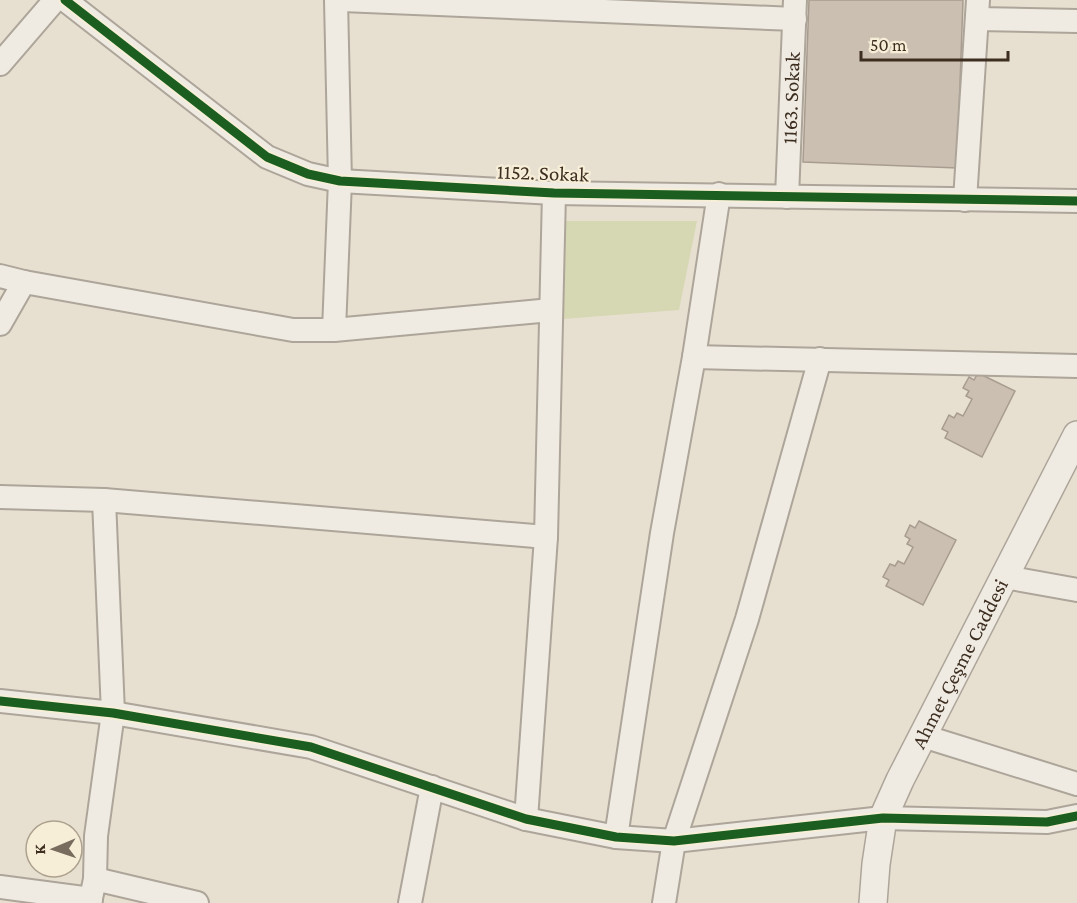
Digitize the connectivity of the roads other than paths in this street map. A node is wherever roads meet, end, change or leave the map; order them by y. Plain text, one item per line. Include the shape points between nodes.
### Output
1 (55, 0) edge
2 (65, 0) edge
3 (336, 0) edge
4 (342, 0) edge
5 (454, 3) edge
6 (795, 9) edge
7 (978, 10) edge
8 (1077, 21) edge
9 (0, 64) edge
10 (340, 182) junction
11 (554, 193) junction
12 (719, 194) junction
13 (788, 197) junction
14 (965, 200) junction
15 (1077, 201) edge
16 (0, 276) edge
17 (24, 282) junction
18 (551, 310) junction
19 (0, 324) edge
20 (334, 330) junction
21 (694, 357) junction
22 (820, 359) junction
23 (1077, 366) edge
24 (1077, 435) edge
25 (0, 497) edge
26 (104, 500) junction
27 (546, 537) junction
28 (1005, 577) junction
29 (1077, 590) edge
30 (0, 700) edge
31 (113, 713) junction
32 (922, 736) junction
33 (1077, 784) edge
34 (432, 787) junction
35 (1077, 816) edge
36 (883, 818) junction
37 (526, 819) junction
38 (616, 837) junction
39 (674, 841) junction
40 (0, 887) edge
41 (92, 894) edge
42 (197, 903) edge
43 (410, 903) edge
44 (664, 903) edge
45 (873, 903) edge

1 - 9 street
2 - 10 street, 1152. Sokak via 267,157
3 - 10 street
4 - 5 street
5 - 6 street
6 - 13 street, 1163. Sokak
7 - 8 street
7 - 14 street
10 - 11 street, 1152. Sokak
10 - 20 street
11 - 12 street, 1152. Sokak
11 - 18 street
12 - 13 street, 1152. Sokak
12 - 21 street
13 - 14 street, 1152. Sokak
14 - 15 street, 1152. Sokak
16 - 17 street
17 - 19 street
17 - 20 street via 293,330
18 - 20 street
18 - 27 street
21 - 22 street
21 - 38 street via 662,533
22 - 23 street
22 - 39 street via 747,619
24 - 28 street, Ahmet Çeşme Caddesi
25 - 26 street
26 - 27 street
26 - 31 street
27 - 37 street
28 - 29 street
28 - 32 street, Ahmet Çeşme Caddesi
30 - 31 street
31 - 34 street via 311,747
31 - 41 street
32 - 33 street
32 - 36 street, Ahmet Çeşme Caddesi
34 - 37 street
34 - 43 street
35 - 36 street via 1047,822
36 - 39 street
36 - 45 street, Ahmet Çeşme Caddesi
37 - 38 street
38 - 39 street
39 - 44 street
40 - 41 street
41 - 42 street

